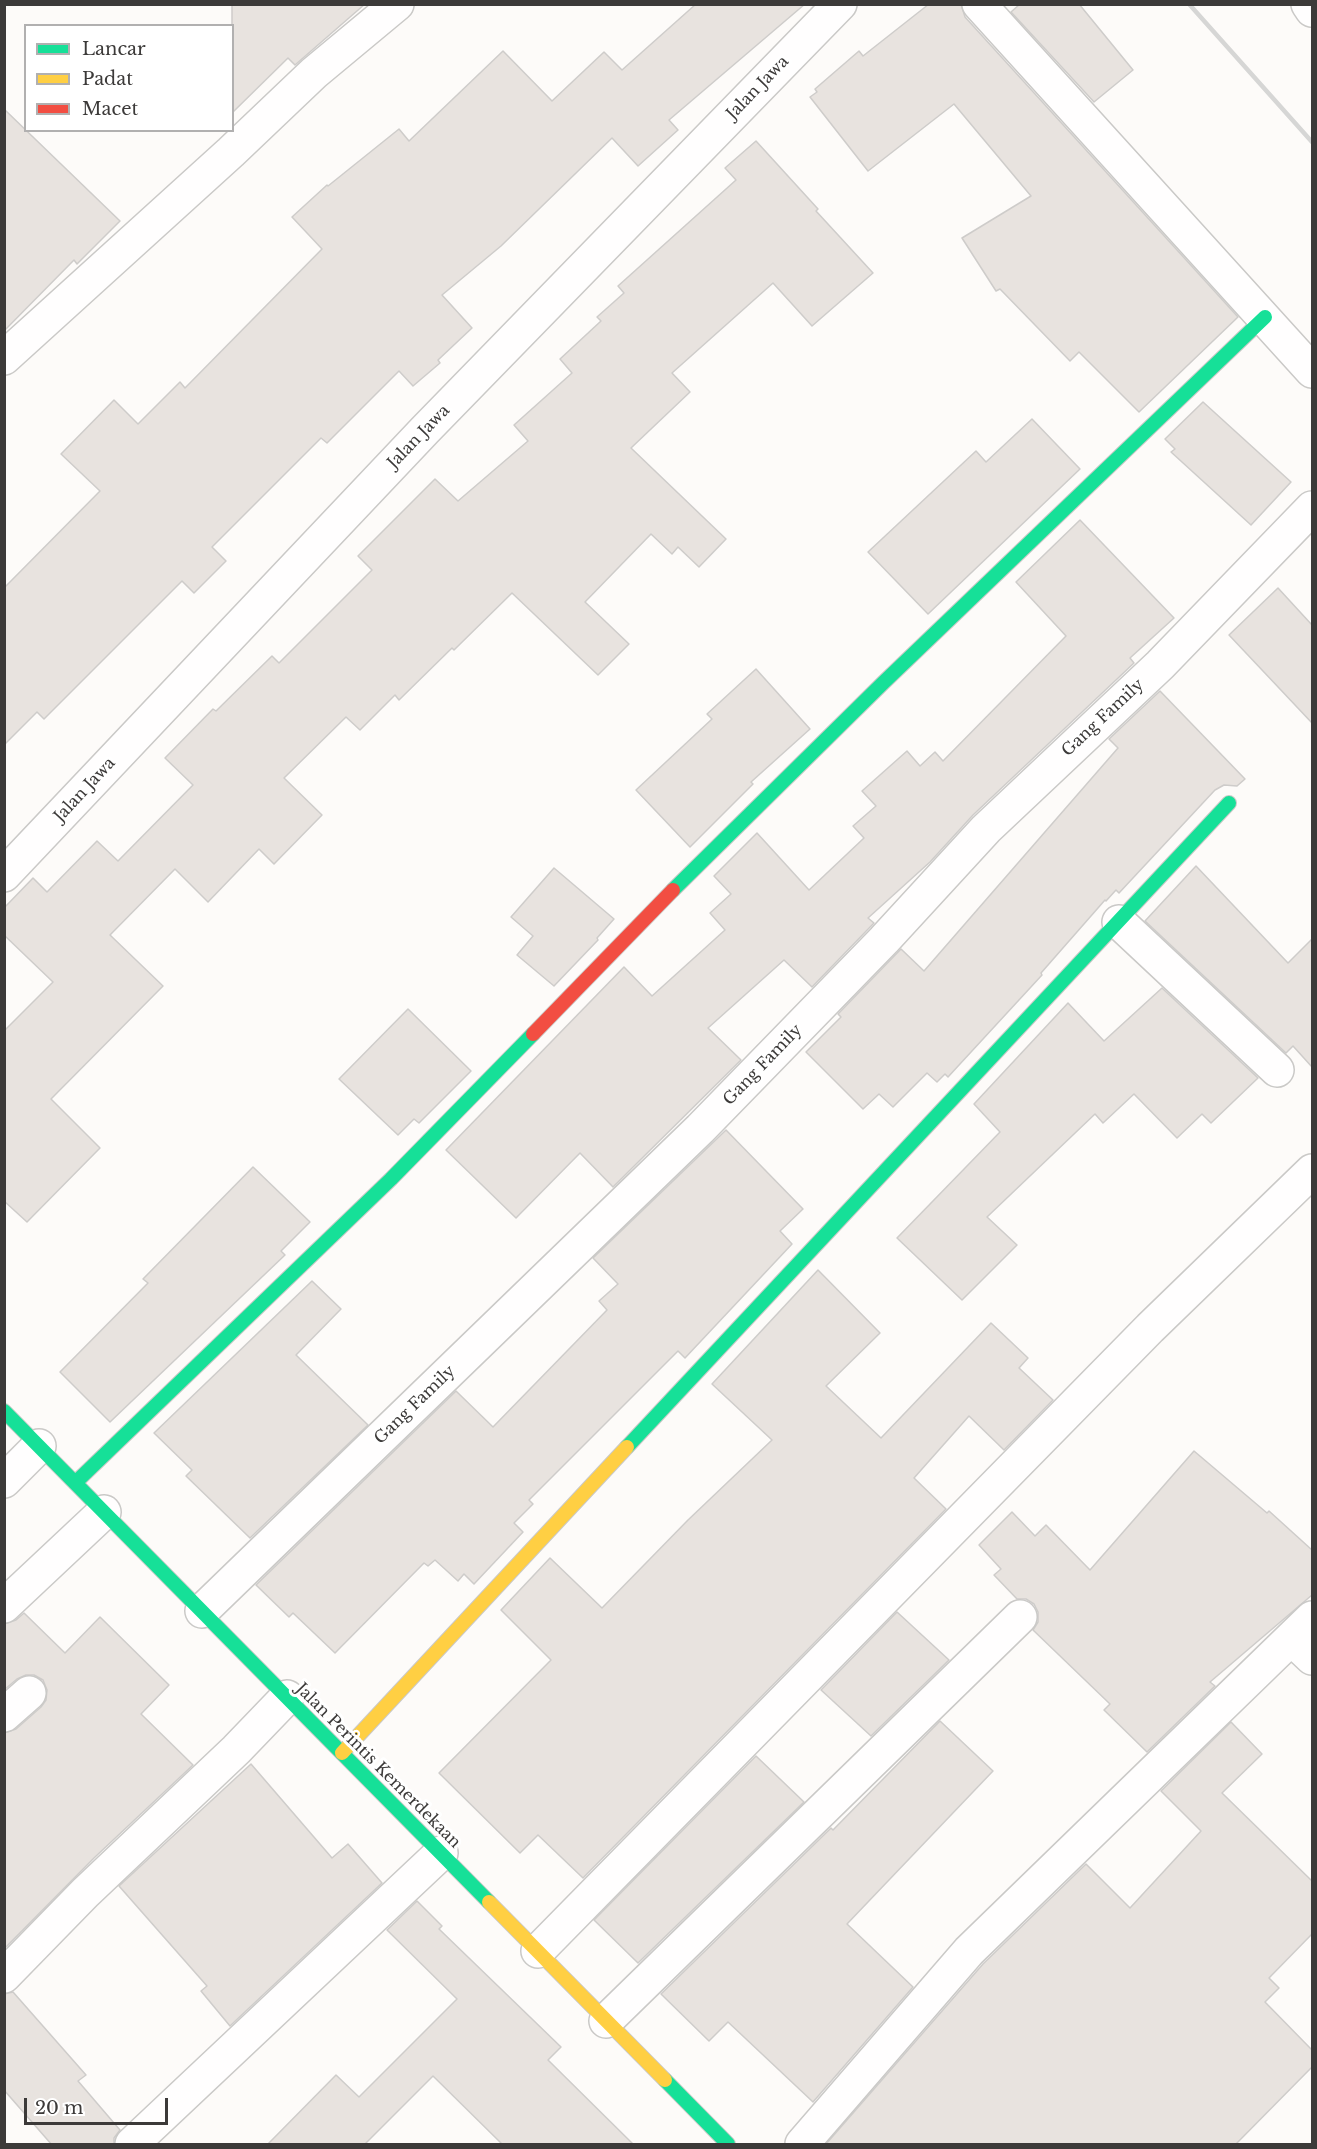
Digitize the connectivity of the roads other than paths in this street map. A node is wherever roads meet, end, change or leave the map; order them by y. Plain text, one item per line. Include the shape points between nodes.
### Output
1 (397, 4) edge
2 (840, 4) edge
3 (979, 4) edge
4 (1308, 4) edge
5 (1312, 10) edge
6 (1265, 317) junction
7 (4, 358) edge
8 (1312, 372) edge
9 (1312, 508) edge
10 (1230, 802) dead end
11 (4, 875) edge
12 (1119, 922) junction
13 (1277, 1070) dead end
14 (1312, 1171) edge
15 (4, 1411) edge
16 (39, 1446) junction
17 (4, 1481) edge
18 (75, 1483) junction
19 (104, 1512) junction
20 (4, 1606) edge
21 (202, 1611) junction
22 (1020, 1617) dead end
23 (1306, 1638) edge
24 (29, 1693) dead end
25 (287, 1697) junction
26 (4, 1715) edge
27 (342, 1753) junction
28 (441, 1853) junction
29 (538, 1951) junction
30 (4, 1976) edge
31 (606, 2021) junction
32 (720, 2142) edge
33 (132, 2145) edge
34 (802, 2145) edge

1 - 7 street via 314,74
2 - 11 street, Jalan Jawa via 425,430
3 - 6 street
4 - 5 street
6 - 8 street
6 - 18 street via 841,724 391,1179
9 - 21 street, Gang Family via 1160,664 986,829 700,1129
10 - 12 street
12 - 13 street
12 - 27 street
14 - 29 street via 1150,1328
15 - 16 street, Jalan Perintis Kemerdekaan
16 - 17 street
16 - 18 street, Jalan Perintis Kemerdekaan
18 - 19 street, Jalan Perintis Kemerdekaan
19 - 20 street
19 - 21 street, Jalan Perintis Kemerdekaan
21 - 25 street, Jalan Perintis Kemerdekaan
22 - 31 street
23 - 34 street via 969,1952
24 - 26 street
25 - 27 street, Jalan Perintis Kemerdekaan
25 - 30 street
27 - 28 street, Jalan Perintis Kemerdekaan
28 - 29 street, Jalan Perintis Kemerdekaan
28 - 33 street
29 - 31 street, Jalan Perintis Kemerdekaan
31 - 32 street, Jalan Perintis Kemerdekaan

